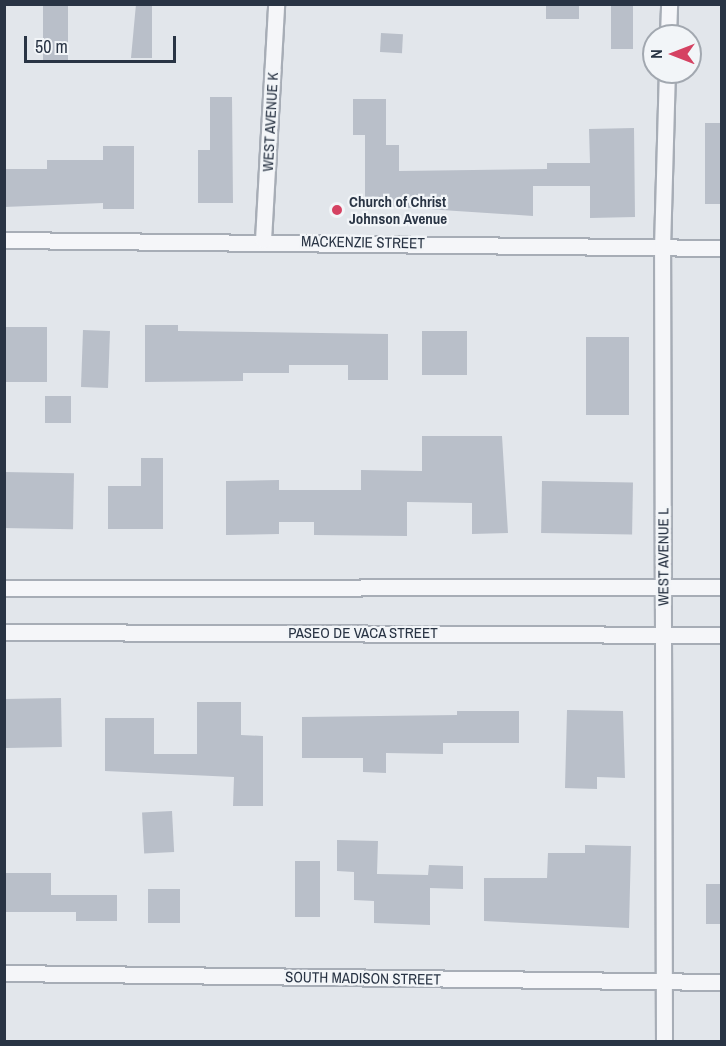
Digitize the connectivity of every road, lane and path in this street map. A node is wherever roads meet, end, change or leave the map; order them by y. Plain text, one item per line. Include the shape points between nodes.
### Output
1 (276, 4) edge
2 (669, 4) edge
3 (668, 24) edge
4 (667, 84) edge
5 (4, 240) edge
6 (263, 240) junction
7 (662, 249) junction
8 (722, 249) edge
9 (664, 586) junction
10 (722, 587) edge
11 (4, 588) edge
12 (4, 632) edge
13 (664, 633) junction
14 (722, 635) edge
15 (4, 973) edge
16 (664, 982) junction
17 (722, 982) edge
18 (664, 1041) edge

1 - 6 street, WEST AVENUE K
2 - 3 street
4 - 7 street, WEST AVENUE L
5 - 6 street, MACKENZIE STREET
6 - 7 street, MACKENZIE STREET
7 - 8 street, MACKENZIE STREET
7 - 9 street, WEST AVENUE L
9 - 10 street
9 - 11 street
9 - 13 street, WEST AVENUE L
12 - 13 street, PASEO DE VACA STREET
13 - 14 street, PASEO DE VACA STREET
13 - 16 street, WEST AVENUE L
15 - 16 street, SOUTH MADISON STREET
16 - 17 street, SOUTH MADISON STREET
16 - 18 street, WEST AVENUE L

